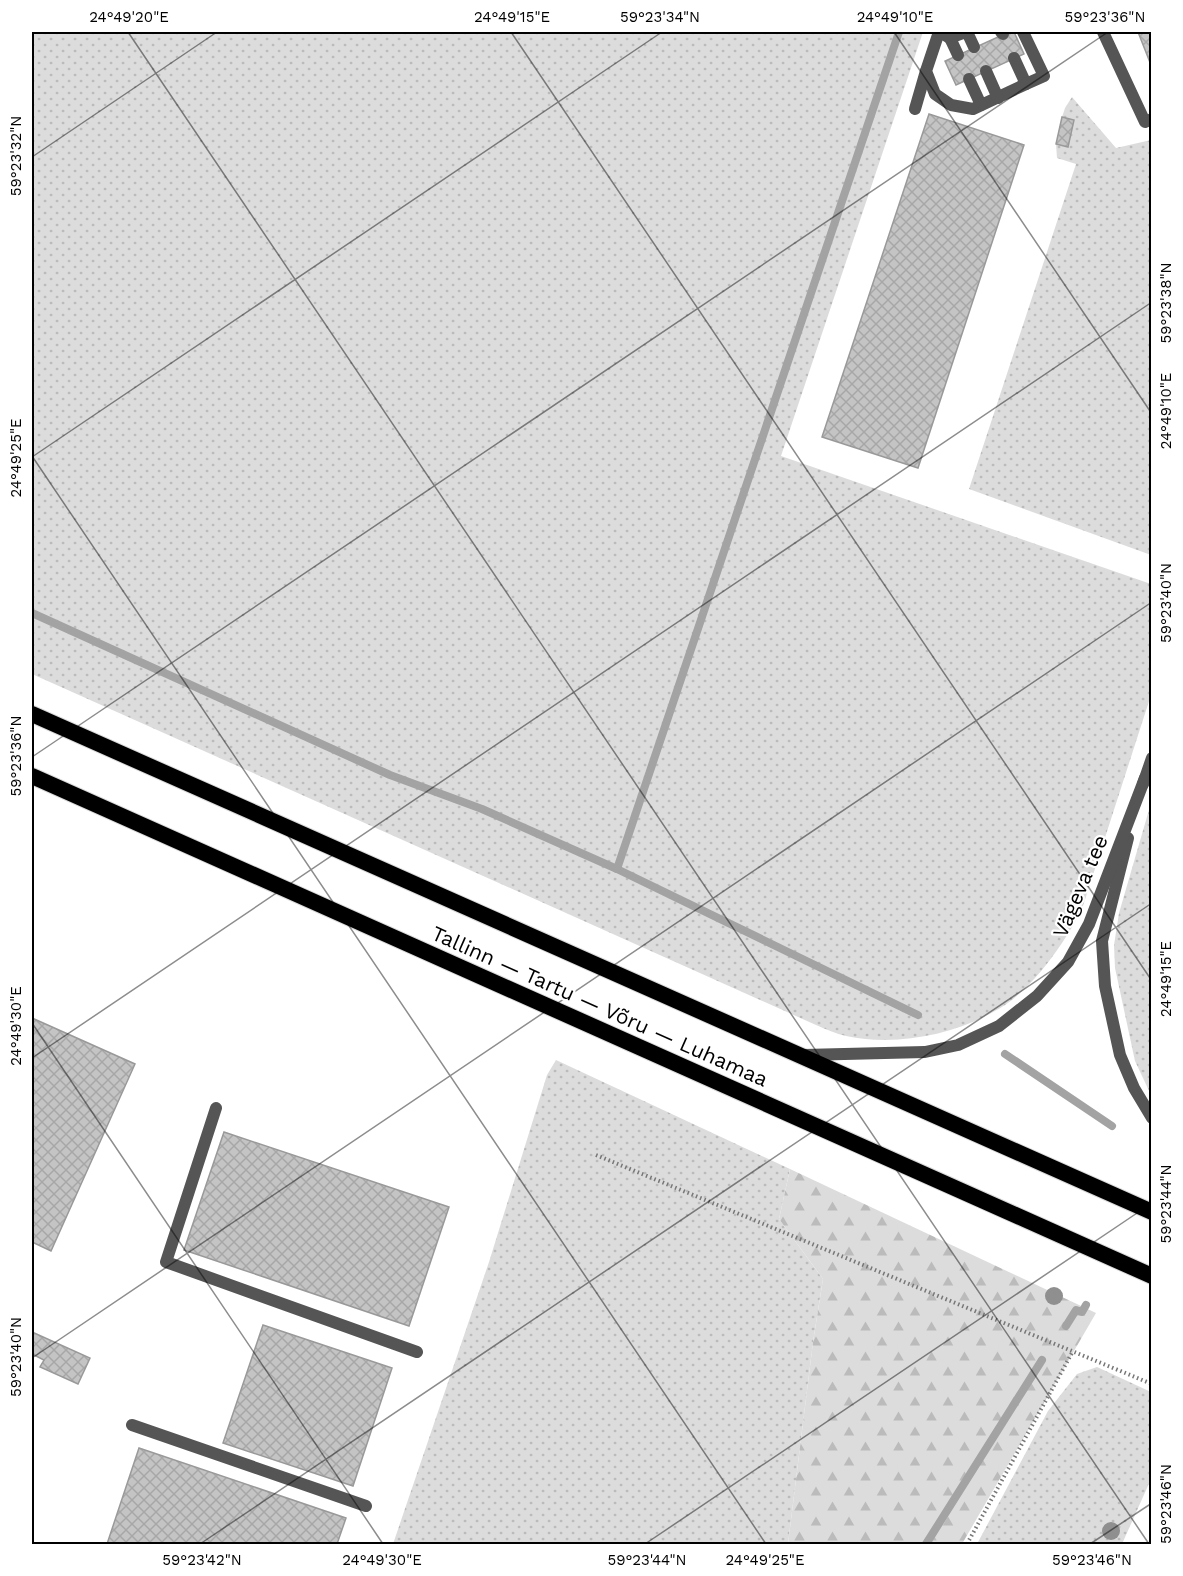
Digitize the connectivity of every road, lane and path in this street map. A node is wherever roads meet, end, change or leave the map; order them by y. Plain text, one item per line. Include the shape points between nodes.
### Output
1 (966, 32) edge
2 (1023, 32) edge
3 (1103, 32) edge
4 (943, 34) edge
5 (974, 47) dead end
6 (958, 55) dead end
7 (1014, 58) dead end
8 (926, 71) junction
9 (986, 71) dead end
10 (969, 80) dead end
11 (1026, 84) junction
12 (998, 98) junction
13 (981, 105) junction
14 (915, 109) dead end
15 (1152, 119) edge
16 (32, 714) edge
17 (1152, 758) edge
18 (32, 776) edge
19 (1145, 778) junction
20 (796, 1055) junction
21 (216, 1108) dead end
22 (1152, 1118) edge
23 (596, 1155) dead end
24 (1152, 1212) edge
25 (1152, 1276) edge
26 (1073, 1351) junction
27 (417, 1352) dead end
28 (1152, 1384) edge
29 (132, 1425) dead end
30 (366, 1506) dead end
31 (967, 1545) edge

1 - 4 street
1 - 5 street
2 - 11 street via 1044,76
3 - 15 street via 1145,122
4 - 6 street
4 - 8 street
7 - 11 street
8 - 13 street via 935,94 951,105 973,109
8 - 14 street
9 - 12 street
10 - 13 street
11 - 12 street
12 - 13 street
16 - 20 highway, Tallinn — Tartu — Võru — Luhamaa
17 - 19 street, Vägeva tee
18 - 25 highway, Tallinn — Tartu — Võru — Luhamaa
19 - 20 street, Vägeva tee via 1089,924 1068,962 1037,996 999,1026 957,1045 925,1052
19 - 22 street, Vägeva tee via 1102,941 1105,986 1120,1055
20 - 24 highway, Tallinn — Tartu — Võru — Luhamaa
21 - 27 street via 166,1262
23 - 26 path
26 - 28 path
26 - 31 path
29 - 30 street

